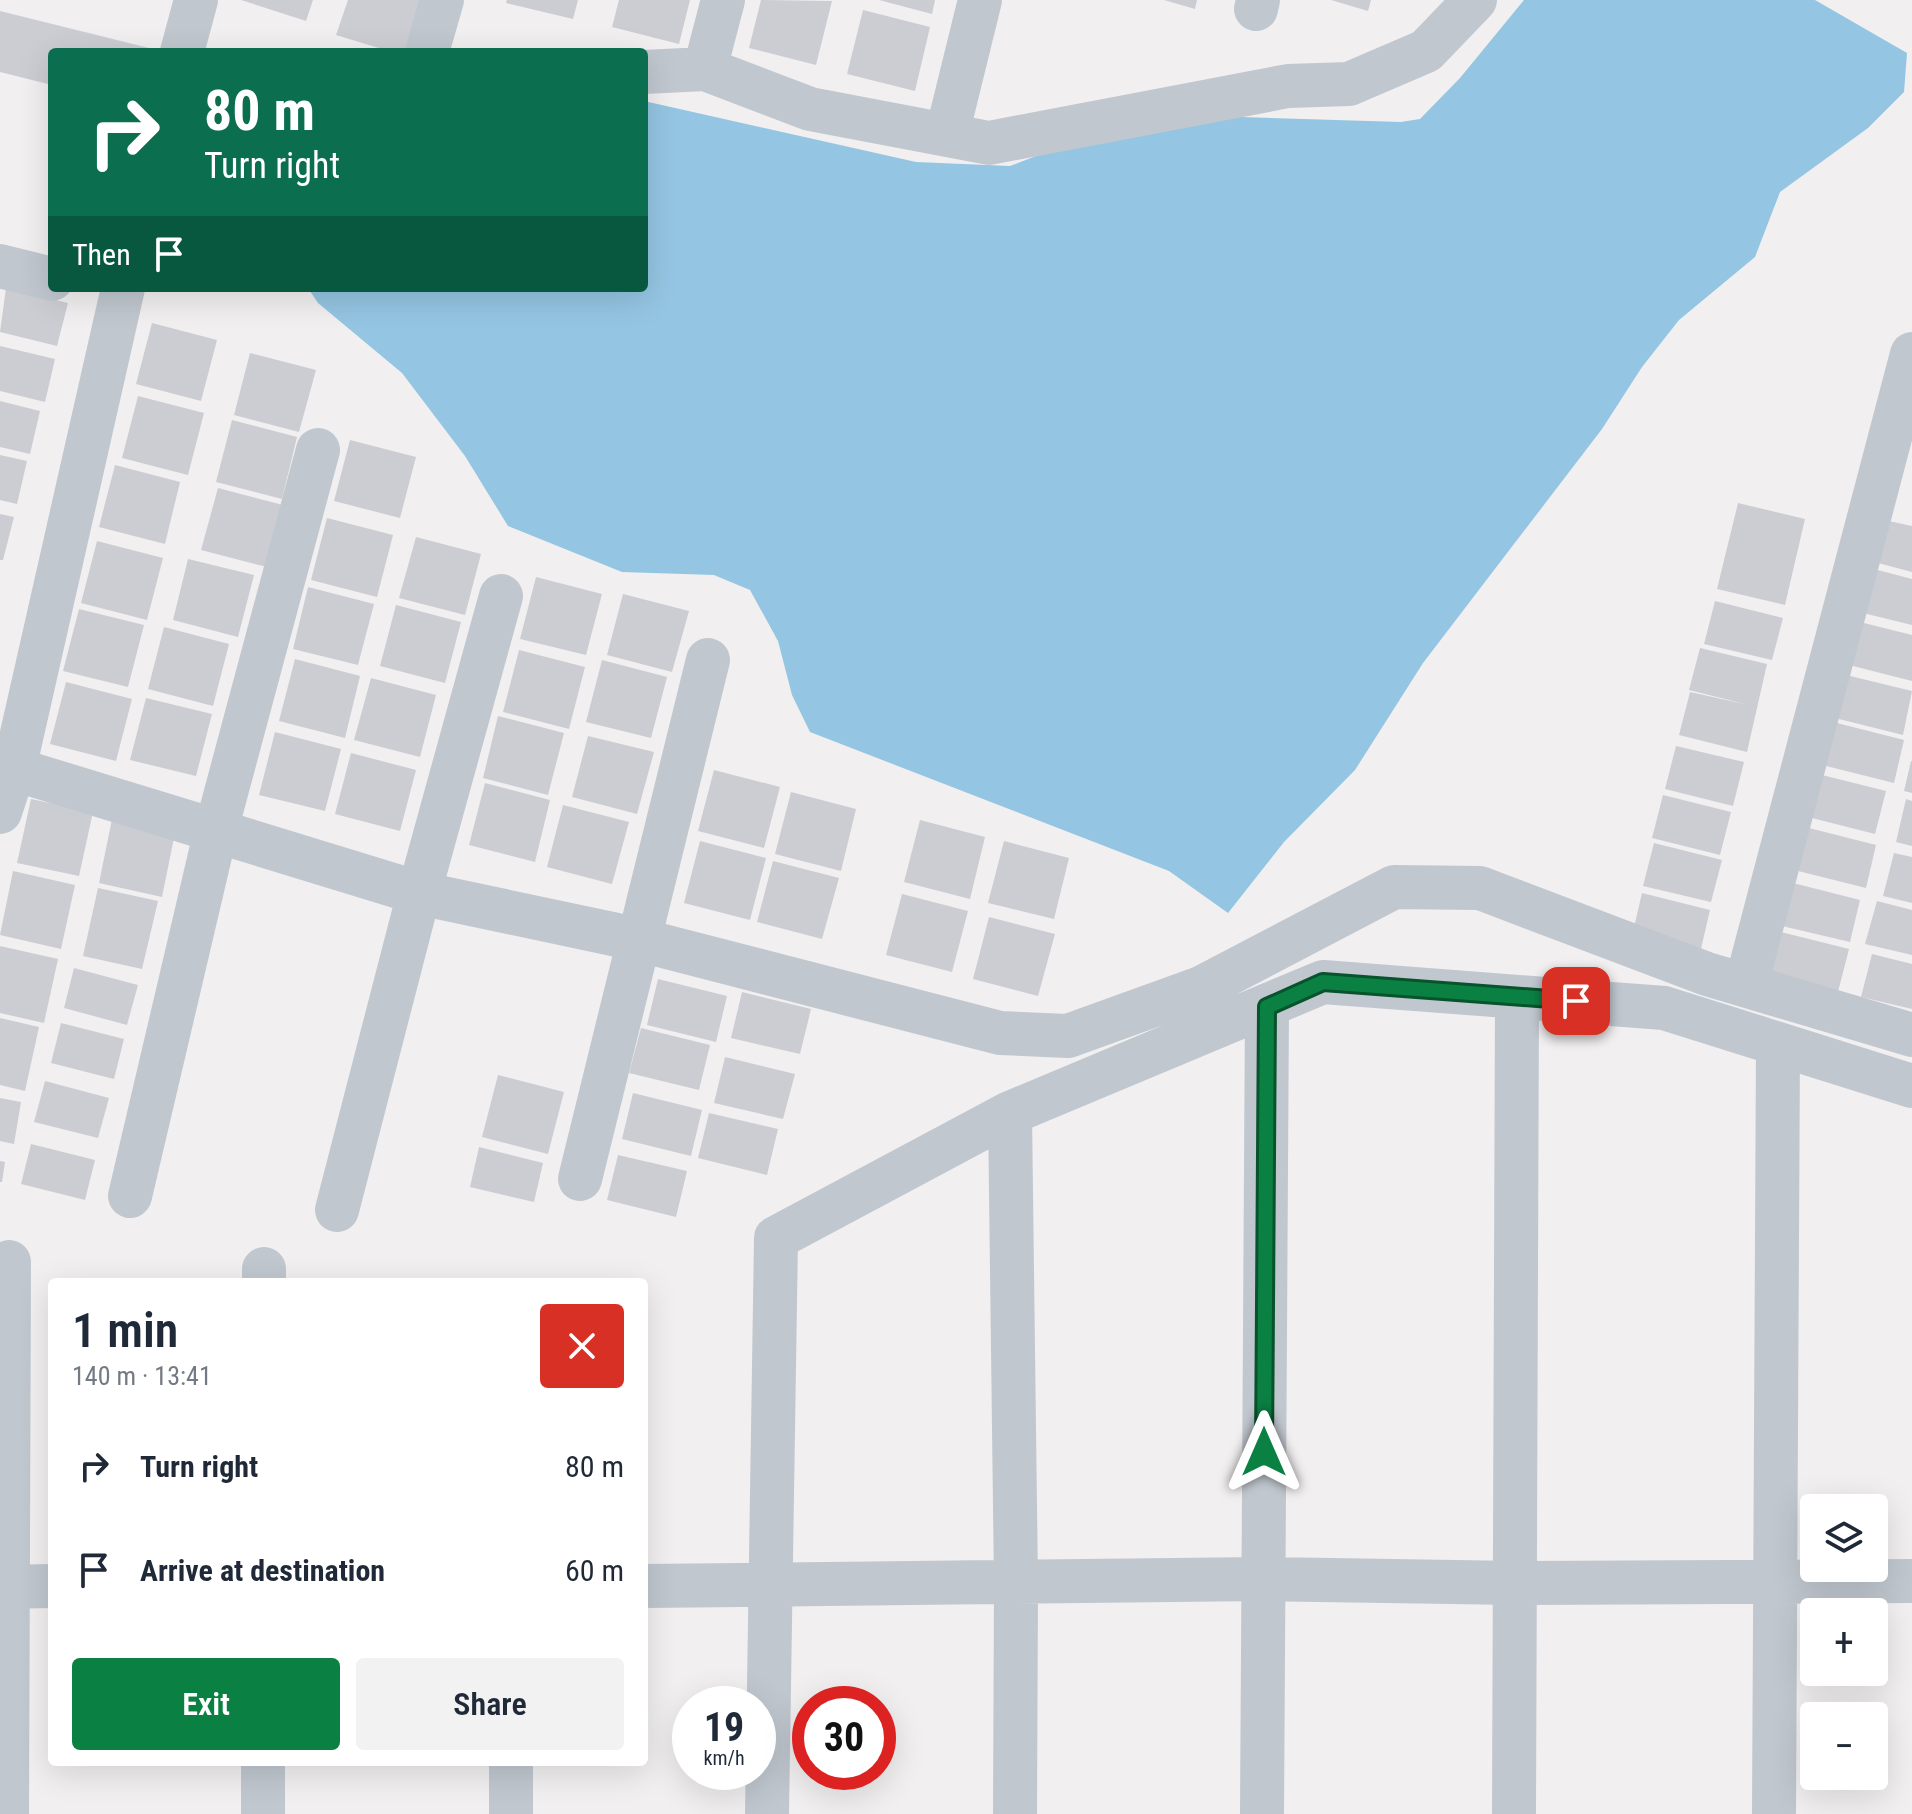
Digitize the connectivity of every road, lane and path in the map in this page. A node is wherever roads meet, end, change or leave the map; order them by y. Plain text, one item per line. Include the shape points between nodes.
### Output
1 (196, 0) edge
2 (442, 0) edge
3 (723, 0) edge
4 (980, 0) edge
5 (1475, 0) edge
6 (183, 48) edge
7 (428, 48) edge
8 (705, 69) junction
9 (648, 72) edge
10 (947, 134) junction
11 (0, 266) edge
12 (48, 278) edge
13 (111, 292) edge
14 (1912, 354) edge
15 (1900, 448) edge
16 (318, 450) dead end
17 (501, 596) dead end
18 (708, 660) dead end
19 (14, 769) junction
20 (0, 812) edge
21 (216, 830) junction
22 (419, 893) junction
23 (636, 939) junction
24 (1746, 985) junction
25 (1517, 997) junction
26 (1267, 1007) junction
27 (1912, 1035) edge
28 (1778, 1045) junction
29 (1912, 1086) edge
30 (1010, 1113) junction
31 (580, 1179) dead end
32 (130, 1196) dead end
33 (337, 1210) dead end
34 (9, 1262) dead end
35 (1262, 1579) junction
36 (1912, 1581) edge
37 (1777, 1582) junction
38 (1516, 1583) junction
39 (1016, 1585) junction
40 (4, 1586) edge
41 (48, 1586) edge
42 (648, 1586) edge
43 (768, 1587) junction
44 (263, 1766) edge
45 (511, 1766) edge
46 (7, 1814) edge
47 (263, 1814) edge
48 (511, 1814) edge
49 (767, 1814) edge
50 (1015, 1814) edge
51 (1262, 1814) edge
52 (1514, 1814) edge
53 (1774, 1814) edge

1 - 6 street
2 - 7 street
3 - 8 street
4 - 10 street
5 - 10 street via 1426,51 1349,84 1288,86 989,143
8 - 9 street
8 - 10 street via 810,109
11 - 12 street
13 - 19 street
14 - 15 street
15 - 24 street
16 - 21 street
17 - 22 street
18 - 23 street
19 - 20 street
19 - 21 street
21 - 22 street
21 - 32 street
22 - 23 street
22 - 33 street
23 - 24 street via 1000,1033 1068,1036 1201,988 1394,887 1480,888
23 - 31 street
24 - 27 street
25 - 26 street via 1323,982
25 - 28 street via 1664,1008
25 - 38 street
26 - 30 street
26 - 35 street
28 - 29 street
28 - 37 street
30 - 39 street
30 - 43 street via 776,1238
34 - 40 street
35 - 38 street
35 - 39 street
35 - 51 street
36 - 37 street
37 - 38 street
37 - 53 street
38 - 52 street
39 - 43 street
39 - 50 street
40 - 41 street
40 - 46 street
42 - 43 street
43 - 49 street
44 - 47 street
45 - 48 street

